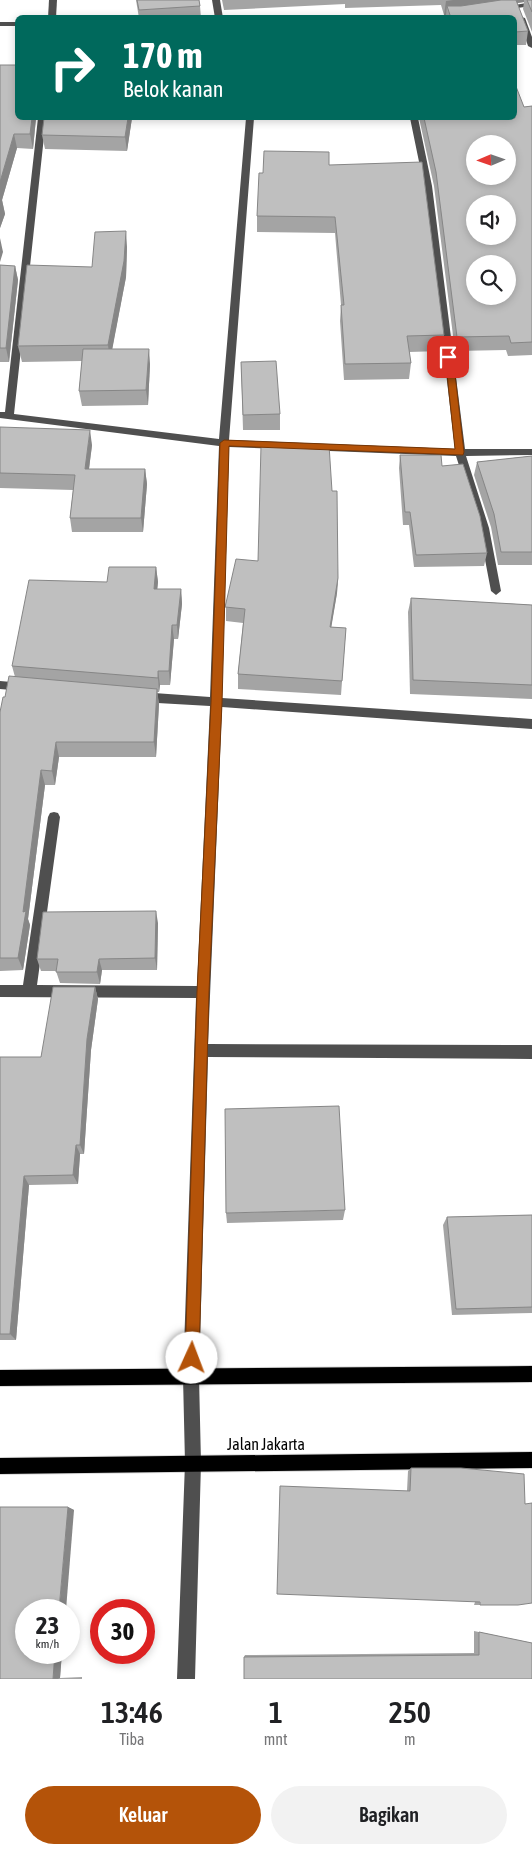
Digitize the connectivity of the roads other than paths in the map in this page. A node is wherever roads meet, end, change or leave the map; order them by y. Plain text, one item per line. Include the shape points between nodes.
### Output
1 (53, 0) edge
2 (216, 0) edge
3 (532, 4) edge
4 (516, 6) junction
5 (498, 8) edge
6 (470, 13) edge
7 (52, 15) edge
8 (218, 15) edge
9 (459, 15) edge
10 (0, 24) edge
11 (15, 24) edge
12 (532, 46) edge
13 (42, 120) edge
14 (250, 120) edge
15 (414, 120) edge
16 (5, 415) edge
17 (224, 443) junction
18 (460, 452) junction
19 (532, 452) edge
20 (496, 591) dead end
21 (0, 685) edge
22 (39, 688) edge
23 (128, 696) edge
24 (216, 703) junction
25 (532, 724) edge
26 (54, 817) dead end
27 (0, 991) edge
28 (29, 991) junction
29 (203, 992) junction
30 (202, 1050) junction
31 (532, 1052) edge
32 (532, 1374) edge
33 (191, 1377) junction
34 (0, 1378) edge
35 (532, 1460) edge
36 (193, 1463) junction
37 (0, 1466) edge
38 (186, 1679) edge

1 - 7 street
2 - 8 street
3 - 4 street
4 - 5 street
4 - 12 street
6 - 9 street
10 - 11 street
13 - 16 street
14 - 17 street
15 - 18 street via 428,186
16 - 17 street
17 - 18 street
17 - 24 street
18 - 19 street
18 - 20 street via 484,528
21 - 22 street
23 - 24 street
24 - 25 street
24 - 29 street
26 - 28 street
27 - 28 street
28 - 29 street
29 - 30 street
30 - 31 street
30 - 33 street
32 - 33 main road
33 - 34 main road
33 - 36 street
35 - 36 main road, Jalan Jakarta
36 - 37 main road, Jalan Jakarta
36 - 38 street

